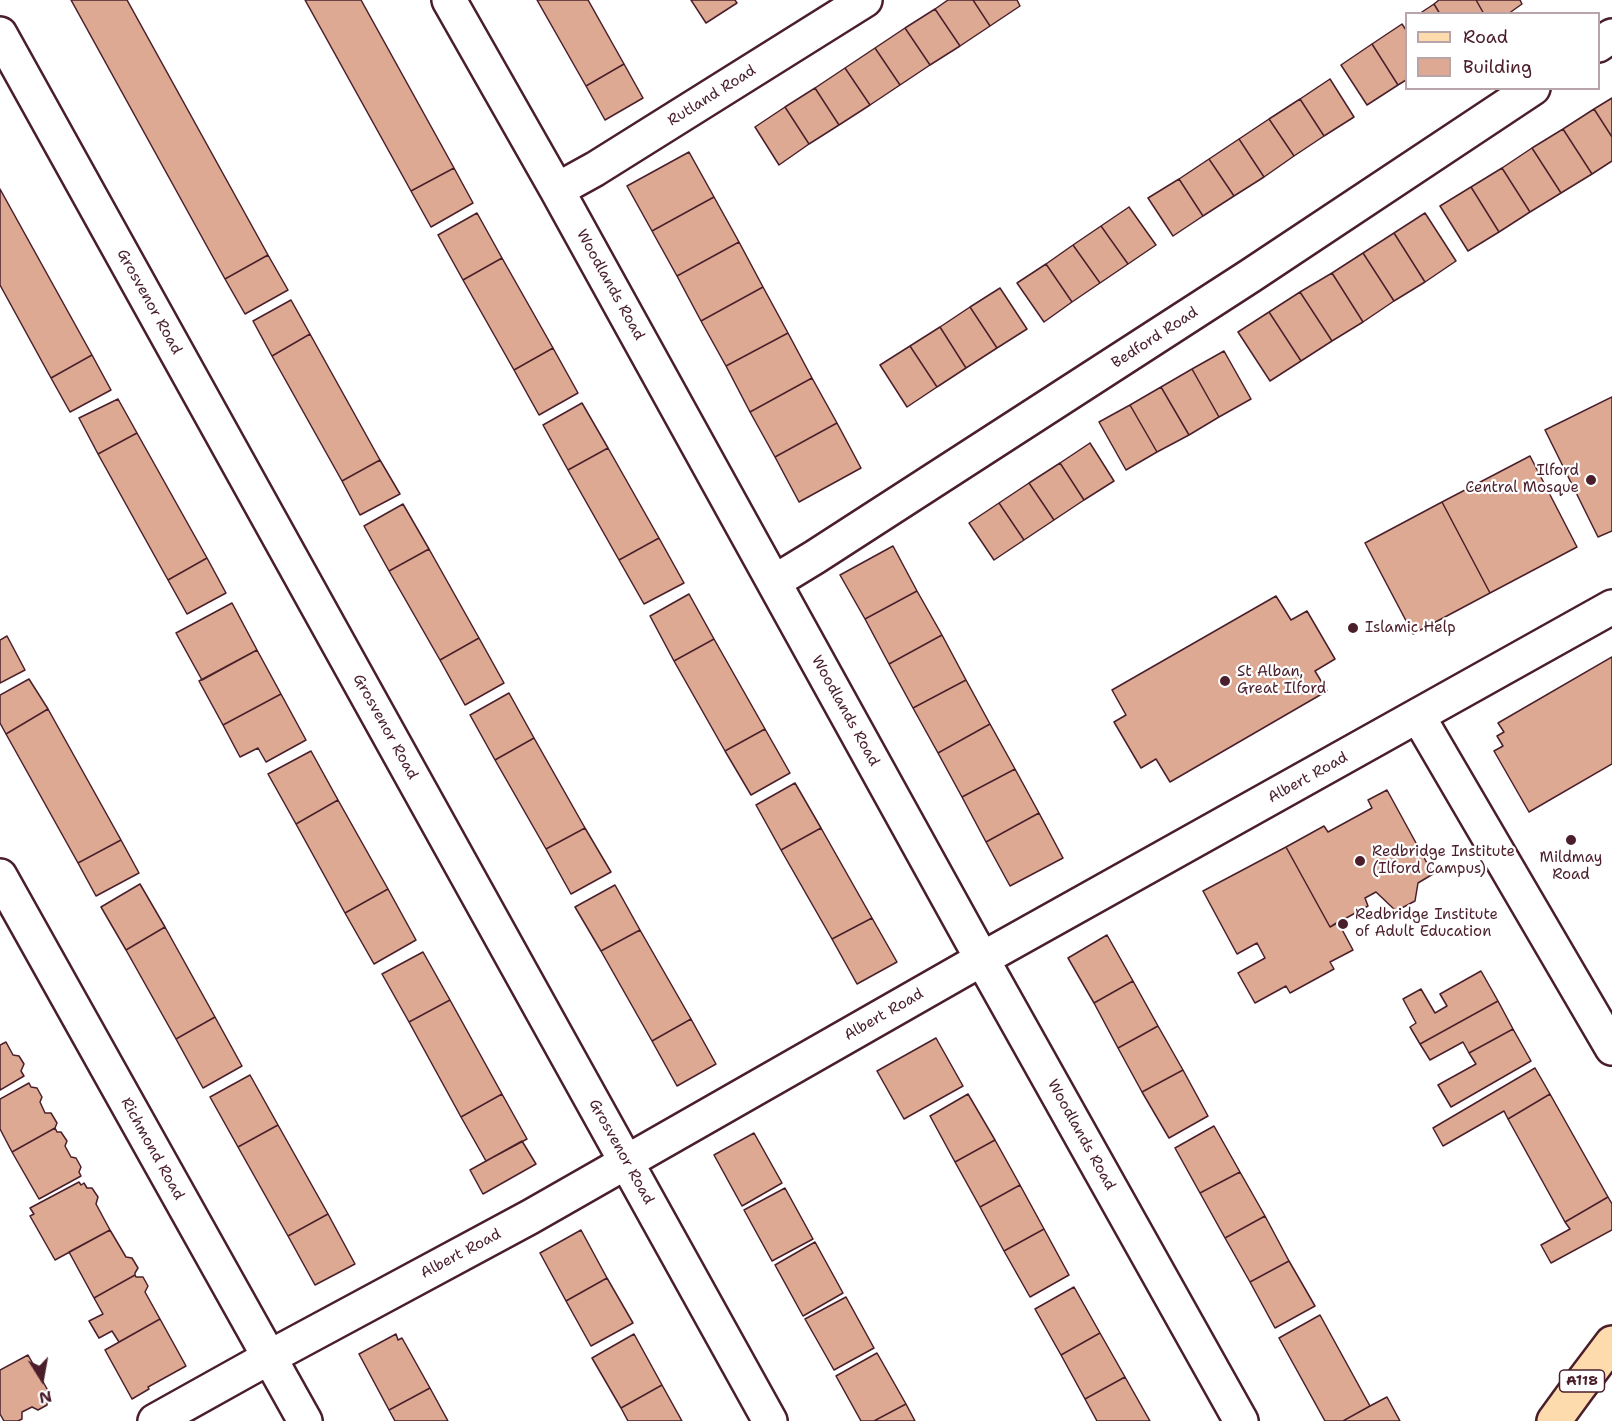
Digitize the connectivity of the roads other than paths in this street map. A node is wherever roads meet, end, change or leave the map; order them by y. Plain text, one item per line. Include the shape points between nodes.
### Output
1 (449, 0) edge
2 (865, 0) edge
3 (0, 34) edge
4 (1530, 90) edge
5 (557, 190) junction
6 (774, 582) junction
7 (1612, 607) edge
8 (1418, 716) junction
9 (0, 876) edge
10 (982, 959) junction
11 (1612, 1048) edge
12 (626, 1162) junction
13 (1612, 1343) edge
14 (268, 1358) junction
15 (155, 1421) edge
16 (305, 1421) edge
17 (770, 1421) edge
18 (1241, 1421) edge
19 (1554, 1421) edge

1 - 5 street, Woodlands Road
2 - 5 street, Rutland Road
3 - 12 street, Grosvenor Road
4 - 6 street, Bedford Road via 1250,276
5 - 6 street, Woodlands Road
6 - 10 street, Woodlands Road
7 - 8 street, Albert Road
8 - 10 street, Albert Road
8 - 11 street
9 - 14 street, Richmond Road
10 - 12 street, Albert Road
10 - 18 street, Woodlands Road
12 - 14 street, Albert Road
12 - 17 street, Grosvenor Road
13 - 19 main road, A118
14 - 15 street, Albert Road
14 - 16 street, Richmond Road

